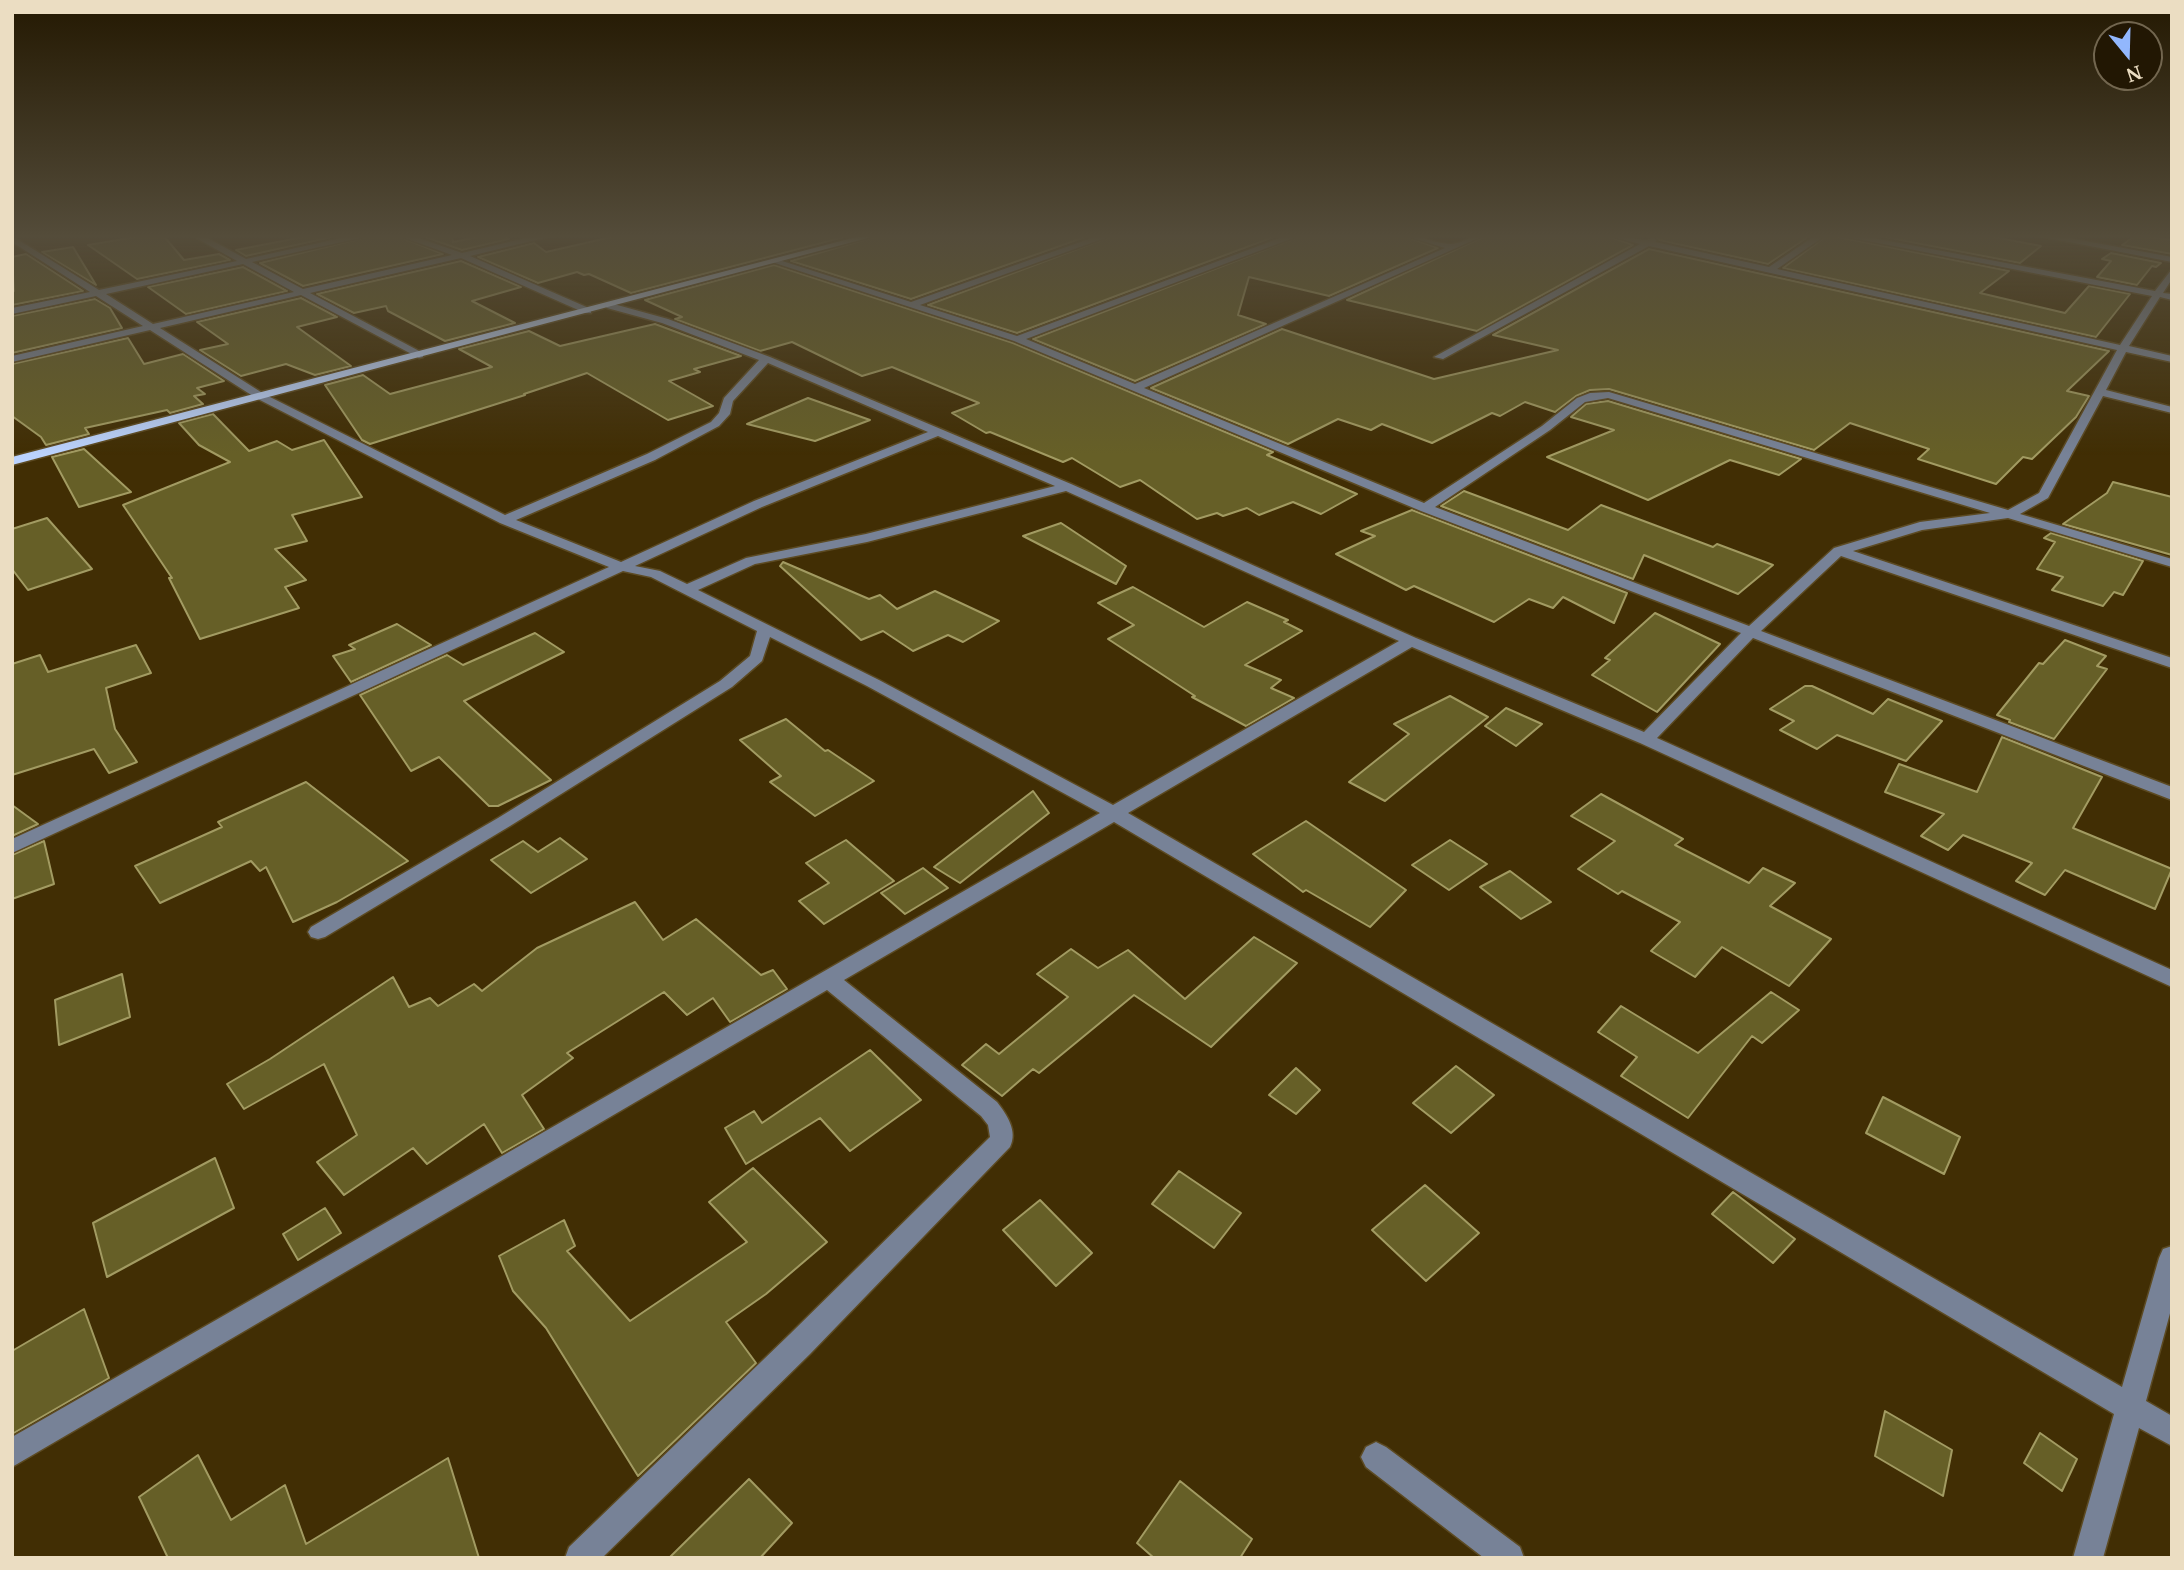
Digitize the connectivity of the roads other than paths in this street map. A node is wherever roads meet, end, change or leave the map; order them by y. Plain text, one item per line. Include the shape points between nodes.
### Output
1 (120, 308) edge
2 (233, 308) edge
3 (330, 308) edge
4 (581, 308) edge
5 (602, 308) edge
6 (618, 308) edge
7 (921, 308) edge
8 (1101, 308) edge
9 (1318, 308) edge
10 (1528, 308) edge
11 (1946, 308) edge
12 (2148, 308) edge
13 (589, 312) junction
14 (150, 327) junction
15 (1017, 339) junction
16 (2123, 348) junction
17 (419, 355) junction
18 (1439, 357) dead end
19 (12, 359) edge
20 (766, 359) junction
21 (2172, 359) edge
22 (1133, 389) junction
23 (2100, 392) junction
24 (260, 396) junction
25 (2172, 410) edge
26 (936, 433) junction
27 (12, 460) edge
28 (1067, 487) junction
29 (1425, 508) junction
30 (2010, 514) junction
31 (505, 520) junction
32 (1839, 551) junction
33 (2172, 563) edge
34 (621, 567) junction
35 (687, 590) junction
36 (765, 629) junction
37 (1751, 632) junction
38 (1411, 641) junction
39 (2172, 663) edge
40 (1646, 739) junction
41 (2172, 794) edge
42 (1114, 813) junction
43 (12, 847) edge
44 (317, 932) dead end
45 (828, 979) junction
46 (2172, 979) edge
47 (2172, 1258) edge
48 (2131, 1408) junction
49 (2172, 1432) edge
50 (12, 1453) edge
51 (1376, 1457) dead end
52 (580, 1558) edge
53 (1509, 1558) edge
54 (2088, 1558) edge

1 - 14 street
2 - 14 street
3 - 17 street
4 - 13 street
5 - 13 main road
6 - 20 street
7 - 15 street
8 - 15 street
9 - 22 street
10 - 18 street
11 - 16 street
12 - 16 street
13 - 17 main road
14 - 19 street
14 - 24 street
15 - 22 street
16 - 21 street
16 - 23 street
17 - 24 main road
20 - 26 street
20 - 31 street via 728,400 715,424
22 - 29 street
23 - 25 street
23 - 30 street via 2044,495
24 - 27 main road
24 - 31 street
26 - 28 street
26 - 34 street via 758,504
28 - 35 street via 867,538 751,561
28 - 38 street
29 - 30 street via 1581,400 1609,395
29 - 37 street
30 - 32 street via 1920,526
30 - 33 street
31 - 34 street
32 - 37 street
32 - 39 street
34 - 35 street via 655,574
34 - 43 street
35 - 36 street
36 - 42 street
36 - 44 street via 757,658 726,684
37 - 40 street
37 - 41 street
38 - 40 street
38 - 42 street
40 - 46 street
42 - 45 street
42 - 48 street
45 - 50 street
45 - 52 street via 989,1109 999,1122 1002,1140
47 - 48 street
48 - 49 street
48 - 54 street
51 - 53 street

